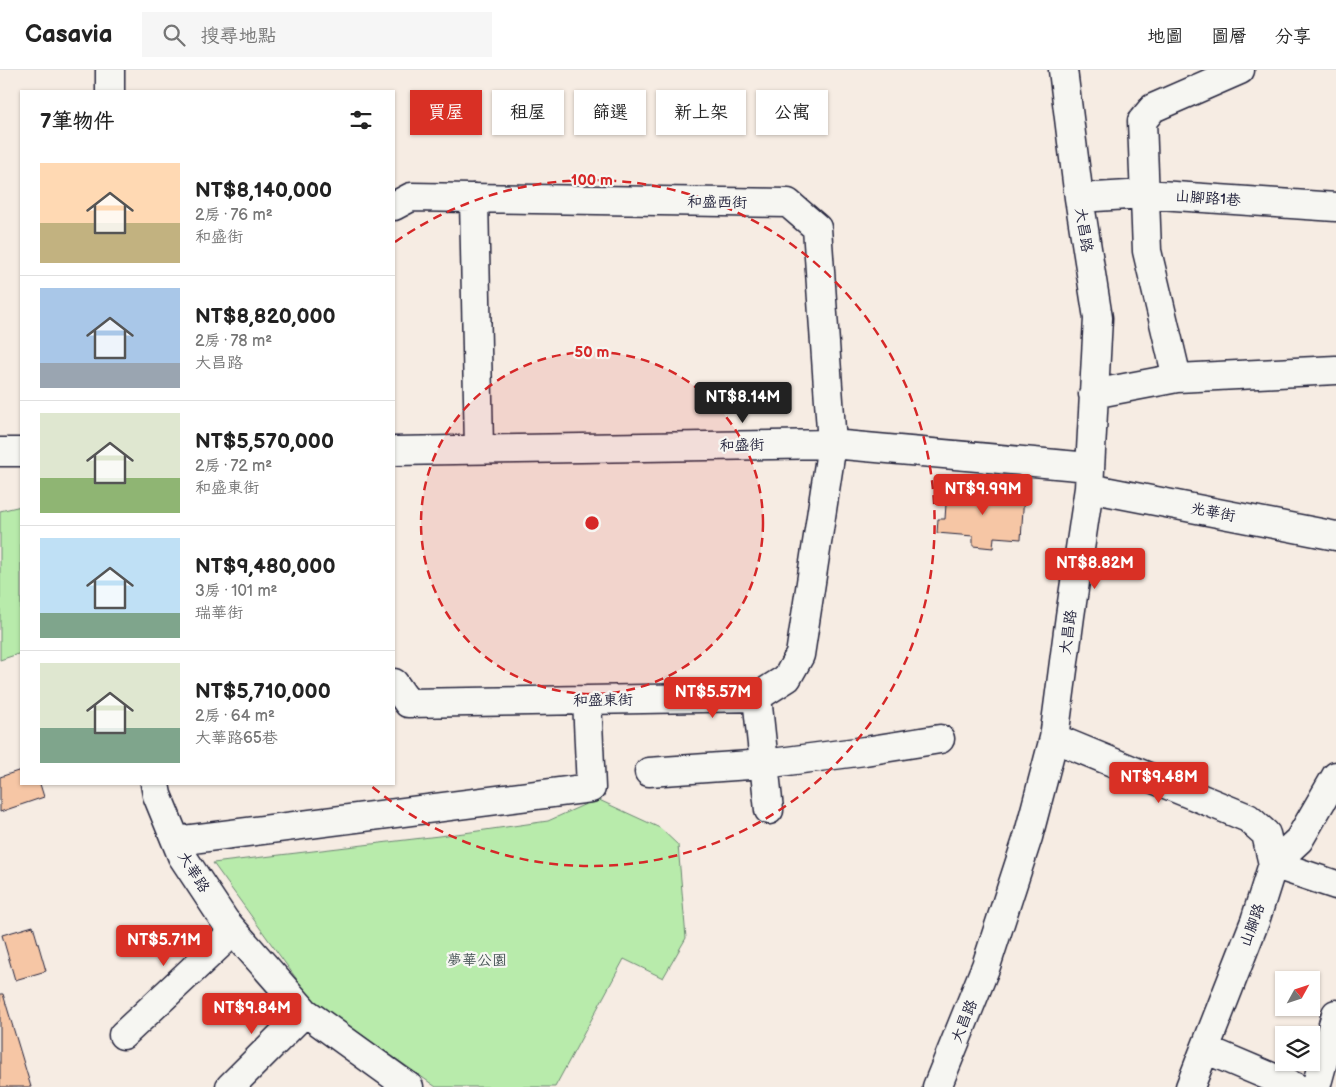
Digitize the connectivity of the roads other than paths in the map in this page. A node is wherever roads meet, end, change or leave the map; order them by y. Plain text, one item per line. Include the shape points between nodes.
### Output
1 (110, 70) edge
2 (1063, 70) edge
3 (1240, 70) edge
4 (110, 90) edge
5 (1145, 194) junction
6 (474, 198) junction
7 (1079, 198) junction
8 (395, 206) edge
9 (1336, 206) edge
10 (1336, 370) edge
11 (1177, 378) junction
12 (1094, 394) junction
13 (832, 444) junction
14 (479, 449) junction
15 (395, 451) edge
16 (0, 452) edge
17 (20, 452) edge
18 (1089, 477) junction
19 (1336, 536) edge
20 (395, 684) edge
21 (757, 697) junction
22 (587, 700) junction
23 (1054, 738) junction
24 (940, 739) dead end
25 (764, 764) junction
26 (649, 772) dead end
27 (1336, 776) edge
28 (155, 785) edge
29 (769, 810) dead end
30 (176, 842) junction
31 (1273, 864) junction
32 (1336, 885) edge
33 (234, 931) junction
34 (305, 1012) junction
35 (1336, 1014) edge
36 (123, 1035) dead end
37 (1205, 1049) junction
38 (230, 1087) edge
39 (409, 1087) edge
40 (937, 1087) edge
41 (1190, 1087) edge
42 (1296, 1087) edge
43 (1316, 1087) edge

1 - 4 street
2 - 7 street, 大昌路
3 - 5 street via 1154,108 1142,121
5 - 7 street, 山腳路1巷
5 - 9 street, 山腳路1巷
5 - 11 street via 1147,251
6 - 8 street, 和盛西街 via 412,197
6 - 13 street, 和盛西街 via 788,203 817,228
6 - 14 street
7 - 12 street, 大昌路 via 1098,318
10 - 11 street
11 - 12 street
12 - 18 street, 大昌路
13 - 14 street, 和盛街
13 - 18 street, 和盛街
13 - 21 street via 800,655 787,678
14 - 15 street, 和盛街
16 - 17 street
18 - 19 street, 光華街
18 - 23 street, 大昌路
20 - 22 street, 和盛東街 via 408,703
21 - 22 street, 和盛東街
21 - 25 street
22 - 30 street via 591,788
23 - 31 street via 1248,818 1266,834
23 - 40 street, 大昌路 via 1028,837 986,966
24 - 25 street
25 - 26 street
25 - 29 street
27 - 31 street, 山腳路 via 1299,840
28 - 30 street, 大華路
30 - 33 street, 大華路 via 182,856
31 - 32 street
31 - 37 street, 山腳路 via 1255,921
33 - 34 street, 大華路
33 - 36 street
34 - 38 street
34 - 39 street, 大華路
35 - 43 street
37 - 41 street, 山腳路
37 - 42 street

